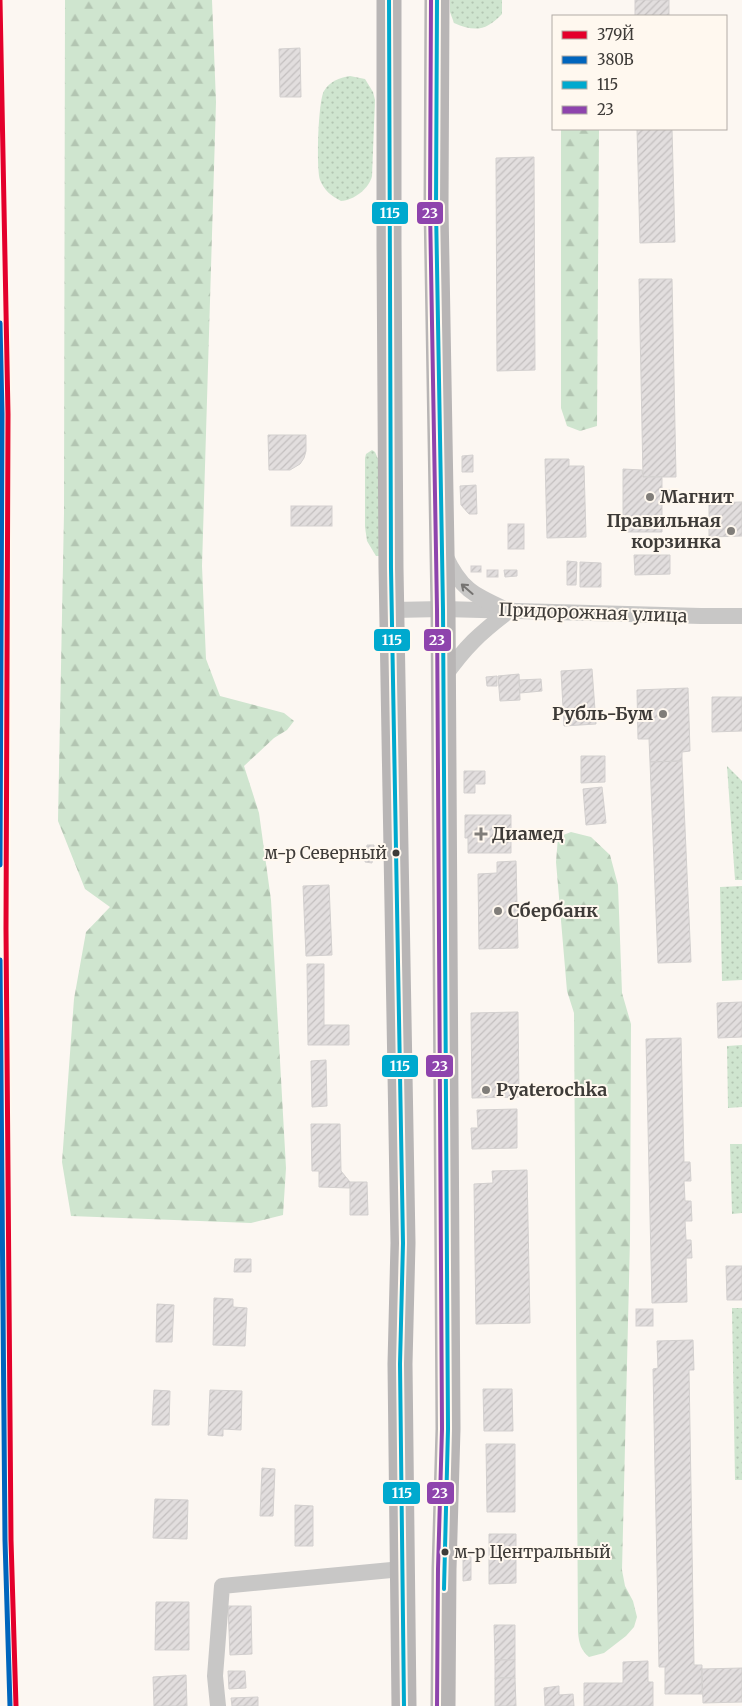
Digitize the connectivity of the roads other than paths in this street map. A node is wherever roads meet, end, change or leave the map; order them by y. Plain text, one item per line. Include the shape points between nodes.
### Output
1 (390, 0) edge
2 (436, 0) edge
3 (442, 548) junction
4 (443, 609) junction
5 (392, 610) junction
6 (510, 611) junction
7 (742, 616) edge
8 (444, 677) junction
9 (402, 1569) junction
10 (218, 1706) edge
11 (404, 1706) edge
12 (443, 1706) edge

1 - 5 main road
2 - 3 main road
3 - 4 main road
6 -> 3 street via 474,595 462,585
4 - 5 street, Придорожная улица
4 - 6 street, Придорожная улица
4 - 8 main road
5 - 9 main road via 403,1244 400,1364
6 - 7 street, Придорожная улица
6 - 8 street via 474,638
8 - 12 main road via 448,1429
9 - 10 street via 222,1586 215,1676
9 - 11 main road

